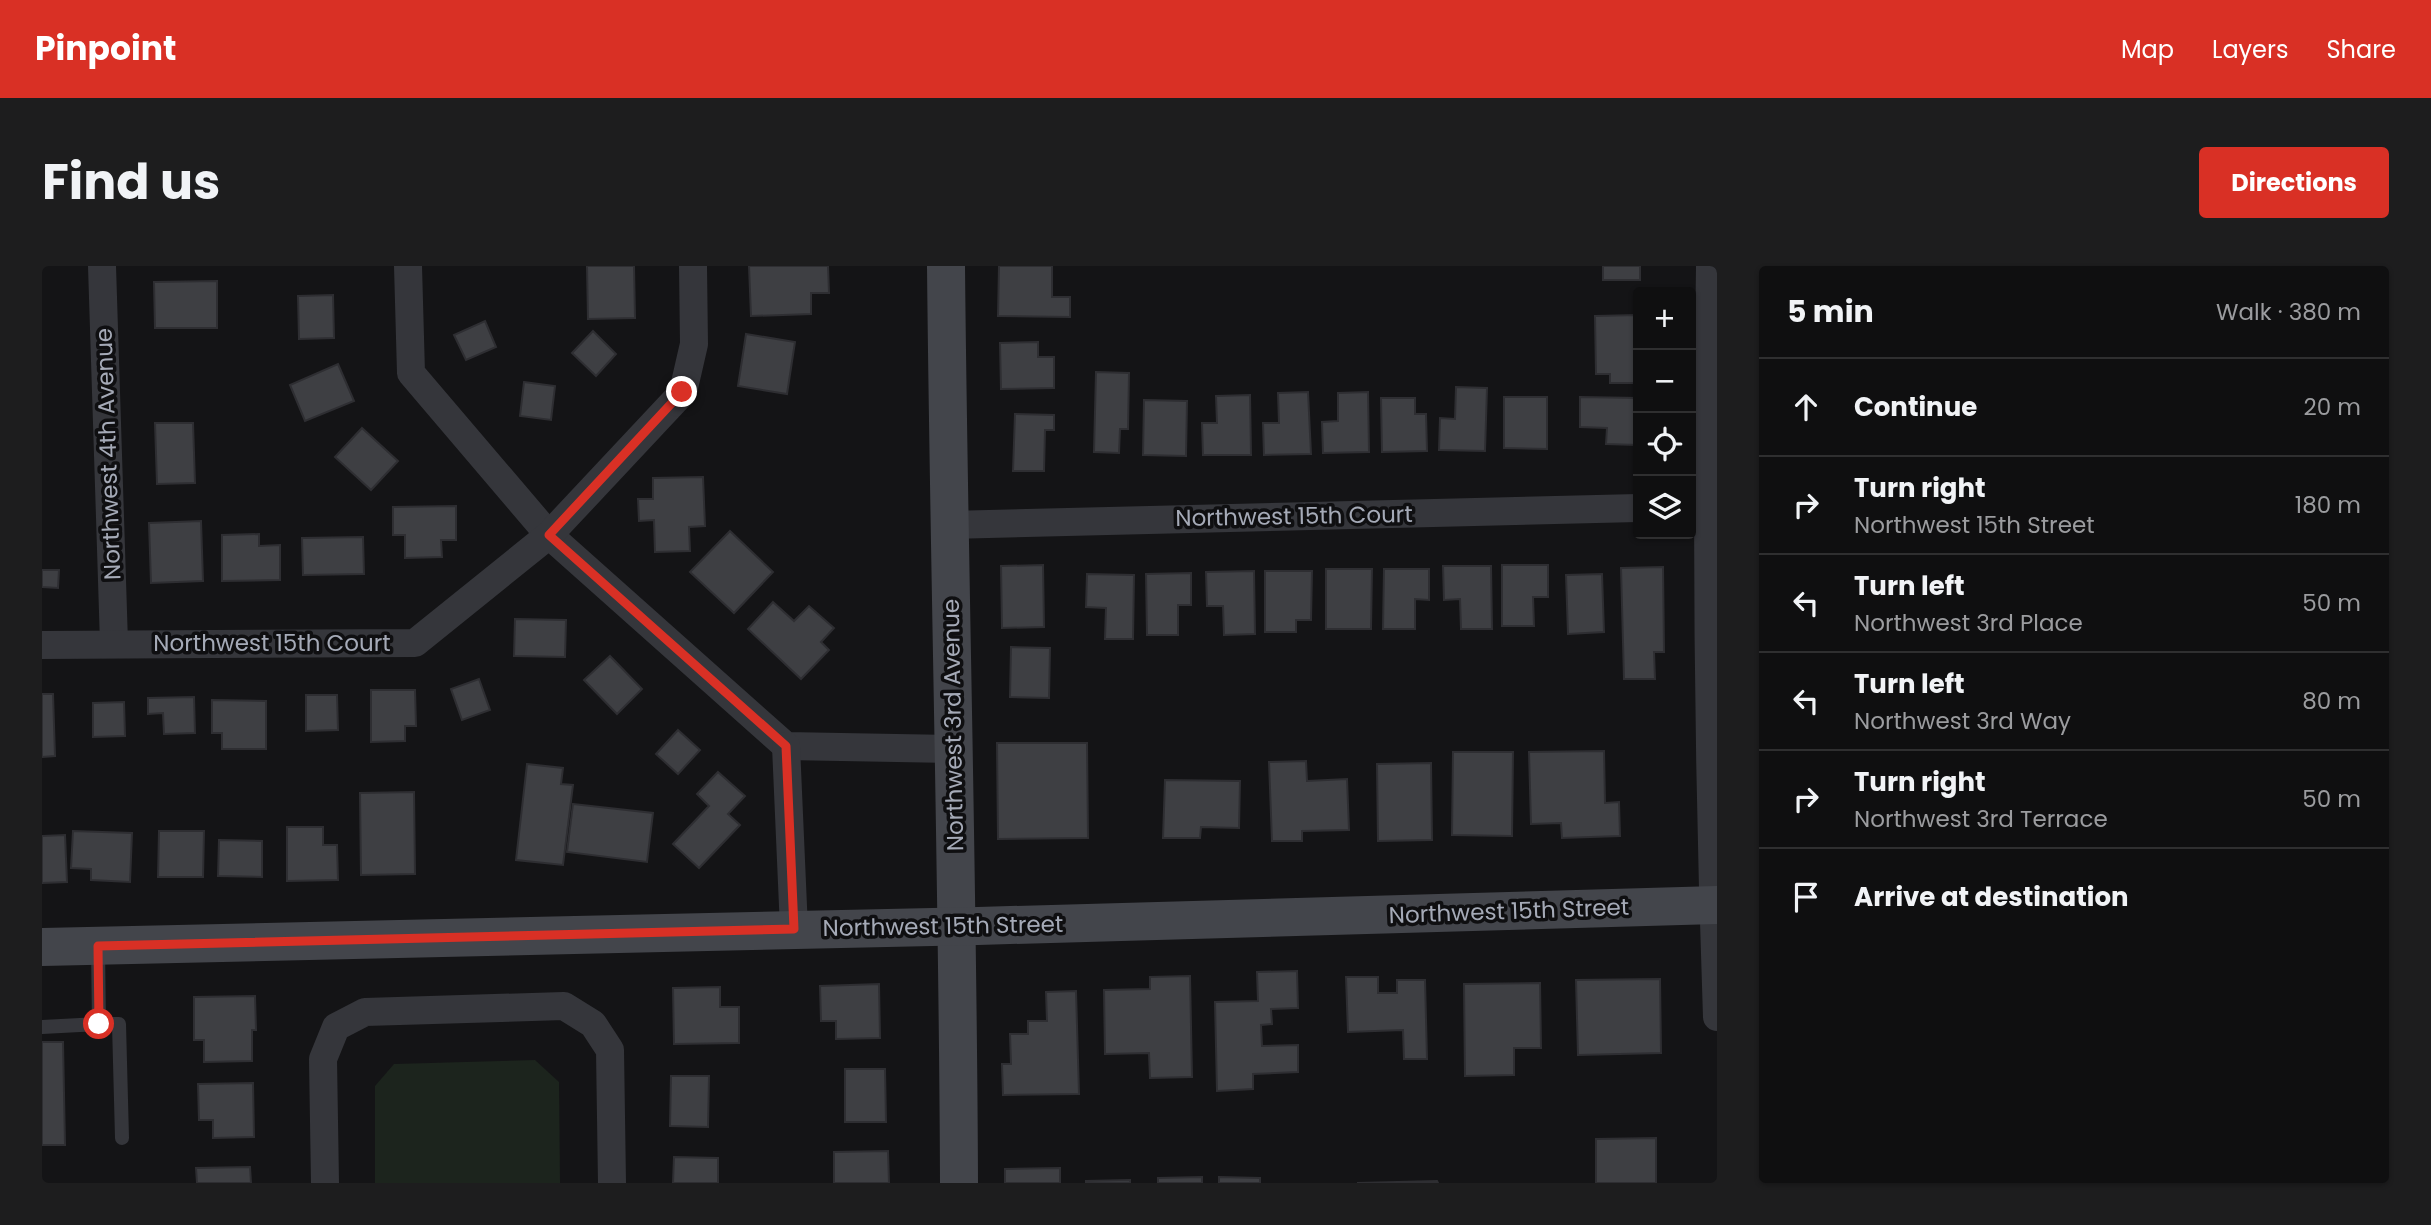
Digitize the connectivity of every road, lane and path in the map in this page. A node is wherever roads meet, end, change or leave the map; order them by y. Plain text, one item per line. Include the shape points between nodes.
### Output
1 (102, 266) edge
2 (408, 266) edge
3 (693, 266) edge
4 (946, 266) edge
5 (1710, 266) edge
6 (1705, 506) edge
7 (1633, 508) edge
8 (949, 525) junction
9 (549, 535) junction
10 (114, 643) junction
11 (42, 645) edge
12 (786, 746) junction
13 (952, 749) junction
14 (1715, 905) edge
15 (958, 926) junction
16 (794, 929) junction
17 (98, 946) junction
18 (42, 947) edge
19 (1717, 1017) edge
20 (99, 1024) junction
21 (42, 1027) edge
22 (122, 1138) dead end
23 (325, 1183) edge
24 (612, 1183) edge
25 (959, 1183) edge

1 - 10 street, Northwest 4th Avenue
2 - 9 street via 411,373
3 - 9 street, Northwest 15th Court via 694,344 682,392
4 - 8 street, Northwest 3rd Avenue
5 - 6 street
6 - 14 street
7 - 8 street, Northwest 15th Court
8 - 13 street, Northwest 3rd Avenue
9 - 10 street, Northwest 15th Court via 415,643
9 - 12 street
10 - 11 street, Northwest 15th Court
12 - 13 street
12 - 16 street
13 - 15 street, Northwest 3rd Avenue
14 - 15 street, Northwest 15th Street
14 - 19 street
15 - 16 street, Northwest 15th Street
15 - 25 street, Northwest 3rd Avenue
16 - 17 street, Northwest 15th Street
17 - 18 street, Northwest 15th Street
17 - 20 lane
20 - 21 lane
20 - 22 lane via 119,1024
23 - 24 street via 323,1059 336,1027 365,1012 564,1006 593,1024 610,1049

